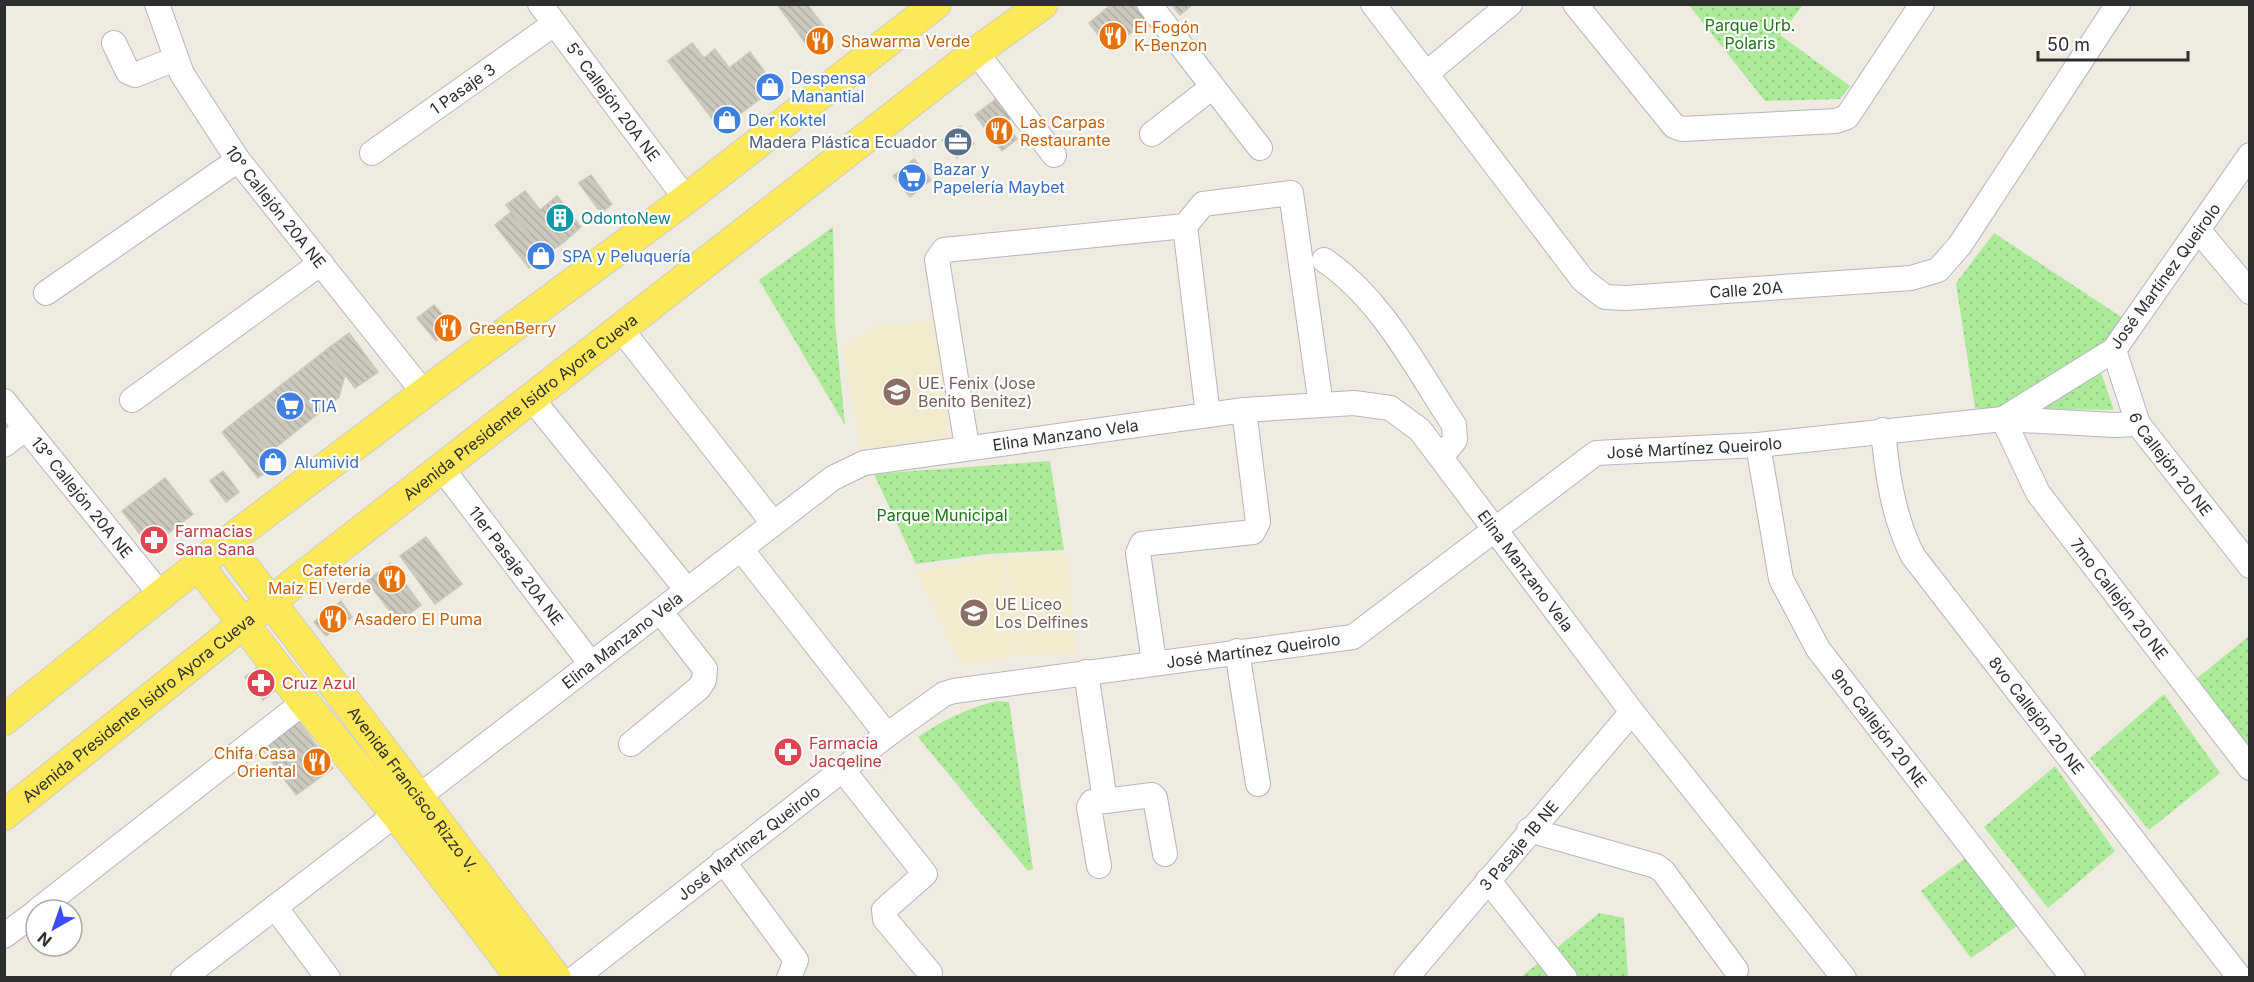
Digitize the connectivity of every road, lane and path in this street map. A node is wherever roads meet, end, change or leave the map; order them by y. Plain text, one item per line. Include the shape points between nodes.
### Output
1 (157, 4) edge
2 (936, 4) edge
3 (1024, 4) edge
4 (1043, 4) edge
5 (1149, 4) edge
6 (1373, 4) edge
7 (1510, 4) edge
8 (1575, 4) edge
9 (1922, 4) edge
10 (2118, 4) edge
11 (547, 14) edge
12 (1006, 30) junction
13 (114, 44) dead end
14 (976, 52) junction
15 (175, 59) junction
16 (1427, 73) junction
17 (1211, 87) junction
18 (1152, 134) dead end
19 (1260, 148) dead end
20 (372, 153) dead end
21 (1054, 155) dead end
22 (2250, 155) edge
23 (238, 160) junction
24 (686, 199) junction
25 (1185, 226) junction
26 (2199, 231) junction
27 (1324, 260) dead end
28 (321, 263) junction
29 (2250, 292) edge
30 (46, 293) dead end
31 (621, 329) junction
32 (2114, 350) junction
33 (424, 393) junction
34 (532, 399) junction
35 (132, 400) dead end
36 (4, 401) edge
37 (1321, 405) junction
38 (1244, 410) junction
39 (1208, 415) junction
40 (2003, 419) junction
41 (2138, 424) junction
42 (25, 429) junction
43 (1883, 430) junction
44 (4, 445) edge
45 (1758, 445) junction
46 (967, 447) junction
47 (1442, 456) junction
48 (441, 467) junction
49 (773, 524) junction
50 (1495, 529) junction
51 (226, 543) junction
52 (741, 549) junction
53 (198, 566) junction
54 (2250, 566) edge
55 (687, 590) junction
56 (161, 595) junction
57 (270, 602) junction
58 (660, 611) junction
59 (244, 622) junction
60 (1237, 651) junction
61 (1154, 662) junction
62 (591, 664) junction
63 (1086, 672) junction
64 (304, 702) junction
65 (1632, 712) junction
66 (4, 720) edge
67 (887, 735) junction
68 (631, 744) dead end
69 (2250, 768) edge
70 (842, 769) junction
71 (1258, 784) dead end
72 (1105, 801) junction
73 (406, 805) junction
74 (4, 815) edge
75 (1529, 830) junction
76 (1165, 854) dead end
77 (723, 861) junction
78 (1099, 866) dead end
79 (1488, 880) junction
80 (54, 898) edge
81 (275, 907) junction
82 (24, 921) edge
83 (4, 936) edge
84 (1736, 970) dead end
85 (930, 973) dead end
86 (183, 978) edge
87 (328, 978) edge
88 (521, 978) edge
89 (556, 978) edge
90 (575, 978) edge
91 (789, 978) edge
92 (1406, 978) edge
93 (1565, 978) edge
94 (1844, 978) edge
95 (2073, 978) edge
96 (2240, 978) edge

1 - 15 street, 10° Callejón 20A NE
2 - 24 main road
3 - 12 main road
4 - 12 main road, Avenida Presidente Isidro Ayora Cueva
5 - 17 street
6 - 16 street, Calle 20A
7 - 16 street
8 - 9 street via 1674,126 1682,129 1836,121 1846,117
10 - 16 street, Calle 20A via 1960,245 1938,270 1911,278 1605,297 1583,280
11 - 20 street, 1 Pasaje 3
11 - 24 street, 5° Callejón 20A NE
12 - 14 main road, Avenida Presidente Isidro Ayora Cueva
13 - 15 street via 128,72 135,75
14 - 21 street
14 - 31 main road, Avenida Presidente Isidro Ayora Cueva
15 - 23 street, 10° Callejón 20A NE
17 - 18 street
17 - 19 street
22 - 26 street, José Martínez Queirolo
23 - 28 street, 10° Callejón 20A NE
23 - 30 street
24 - 33 main road
25 - 37 street via 1203,204 1291,193
25 - 39 street
25 - 46 street via 944,250 939,255
26 - 29 street
26 - 32 street, José Martínez Queirolo
27 - 47 street via 1372,303 1454,425 1455,440
28 - 33 street, 10° Callejón 20A NE
28 - 35 street
31 - 34 main road, Avenida Presidente Isidro Ayora Cueva
31 - 49 street
32 - 40 street, José Martínez Queirolo
32 - 41 street, 6 Callejón 20 NE
33 - 51 main road
34 - 48 main road, Avenida Presidente Isidro Ayora Cueva
34 - 55 street
36 - 42 street, 13° Callejón 20A NE
37 - 38 street, Elina Manzano Vela
37 - 47 street, Elina Manzano Vela via 1354,403 1390,408 1420,430
38 - 39 street, Elina Manzano Vela
38 - 61 street via 1258,522 1253,531 1143,544 1138,553
39 - 46 street, Elina Manzano Vela
40 - 41 street, José Martínez Queirolo
40 - 43 street, José Martínez Queirolo
40 - 69 street, 7mo Callejón 20 NE via 2038,493
41 - 54 street, 6 Callejón 20 NE
42 - 44 street
42 - 56 street, 13° Callejón 20A NE
43 - 45 street, José Martínez Queirolo
43 - 96 street, 8vo Callejón 20 NE via 1900,531 1913,556
45 - 50 street, José Martínez Queirolo via 1596,453
45 - 95 street, 9no Callejón 20 NE via 1781,579 1818,649
46 - 49 street, Elina Manzano Vela via 864,464 833,478
47 - 50 street, Elina Manzano Vela
48 - 57 main road, Avenida Presidente Isidro Ayora Cueva
48 - 62 street, 11er Pasaje 20A NE
49 - 52 street, Elina Manzano Vela
50 - 60 street, José Martínez Queirolo via 1353,637
50 - 65 street, Elina Manzano Vela
51 - 53 main road
51 - 57 main road, Avenida Francisco Rizzo V.
52 - 55 street, Elina Manzano Vela
52 - 67 street
53 - 56 main road
53 - 59 main road, Avenida Francisco Rizzo V.
55 - 58 street, Elina Manzano Vela
56 - 66 main road
57 - 59 main road, Avenida Presidente Isidro Ayora Cueva
57 - 73 main road, Avenida Francisco Rizzo V.
58 - 62 street, Elina Manzano Vela
58 - 68 street via 705,669 704,680
59 - 64 main road, Avenida Francisco Rizzo V.
59 - 74 main road, Avenida Presidente Isidro Ayora Cueva
60 - 61 street, José Martínez Queirolo
60 - 71 street
61 - 63 street, José Martínez Queirolo
62 - 73 street, Elina Manzano Vela
63 - 67 street, José Martínez Queirolo via 944,694
63 - 72 street
64 - 73 main road, Avenida Francisco Rizzo V.
64 - 80 street
65 - 75 street, 3 Pasaje 1B NE
65 - 94 street, Elina Manzano Vela
67 - 70 street, José Martínez Queirolo
70 - 77 street, José Martínez Queirolo
70 - 85 street via 925,874 884,910 885,919
72 - 76 street via 1152,795
72 - 78 street via 1092,802 1089,807
73 - 81 street, Elina Manzano Vela
73 - 88 main road, Avenida Francisco Rizzo V.
73 - 89 main road, Avenida Francisco Rizzo V.
75 - 79 street, 3 Pasaje 1B NE
75 - 84 street via 1656,866
77 - 90 street, José Martínez Queirolo
77 - 91 street via 796,960
79 - 92 street, 3 Pasaje 1B NE
79 - 93 street
81 - 86 street, Elina Manzano Vela
81 - 87 street
82 - 83 street

